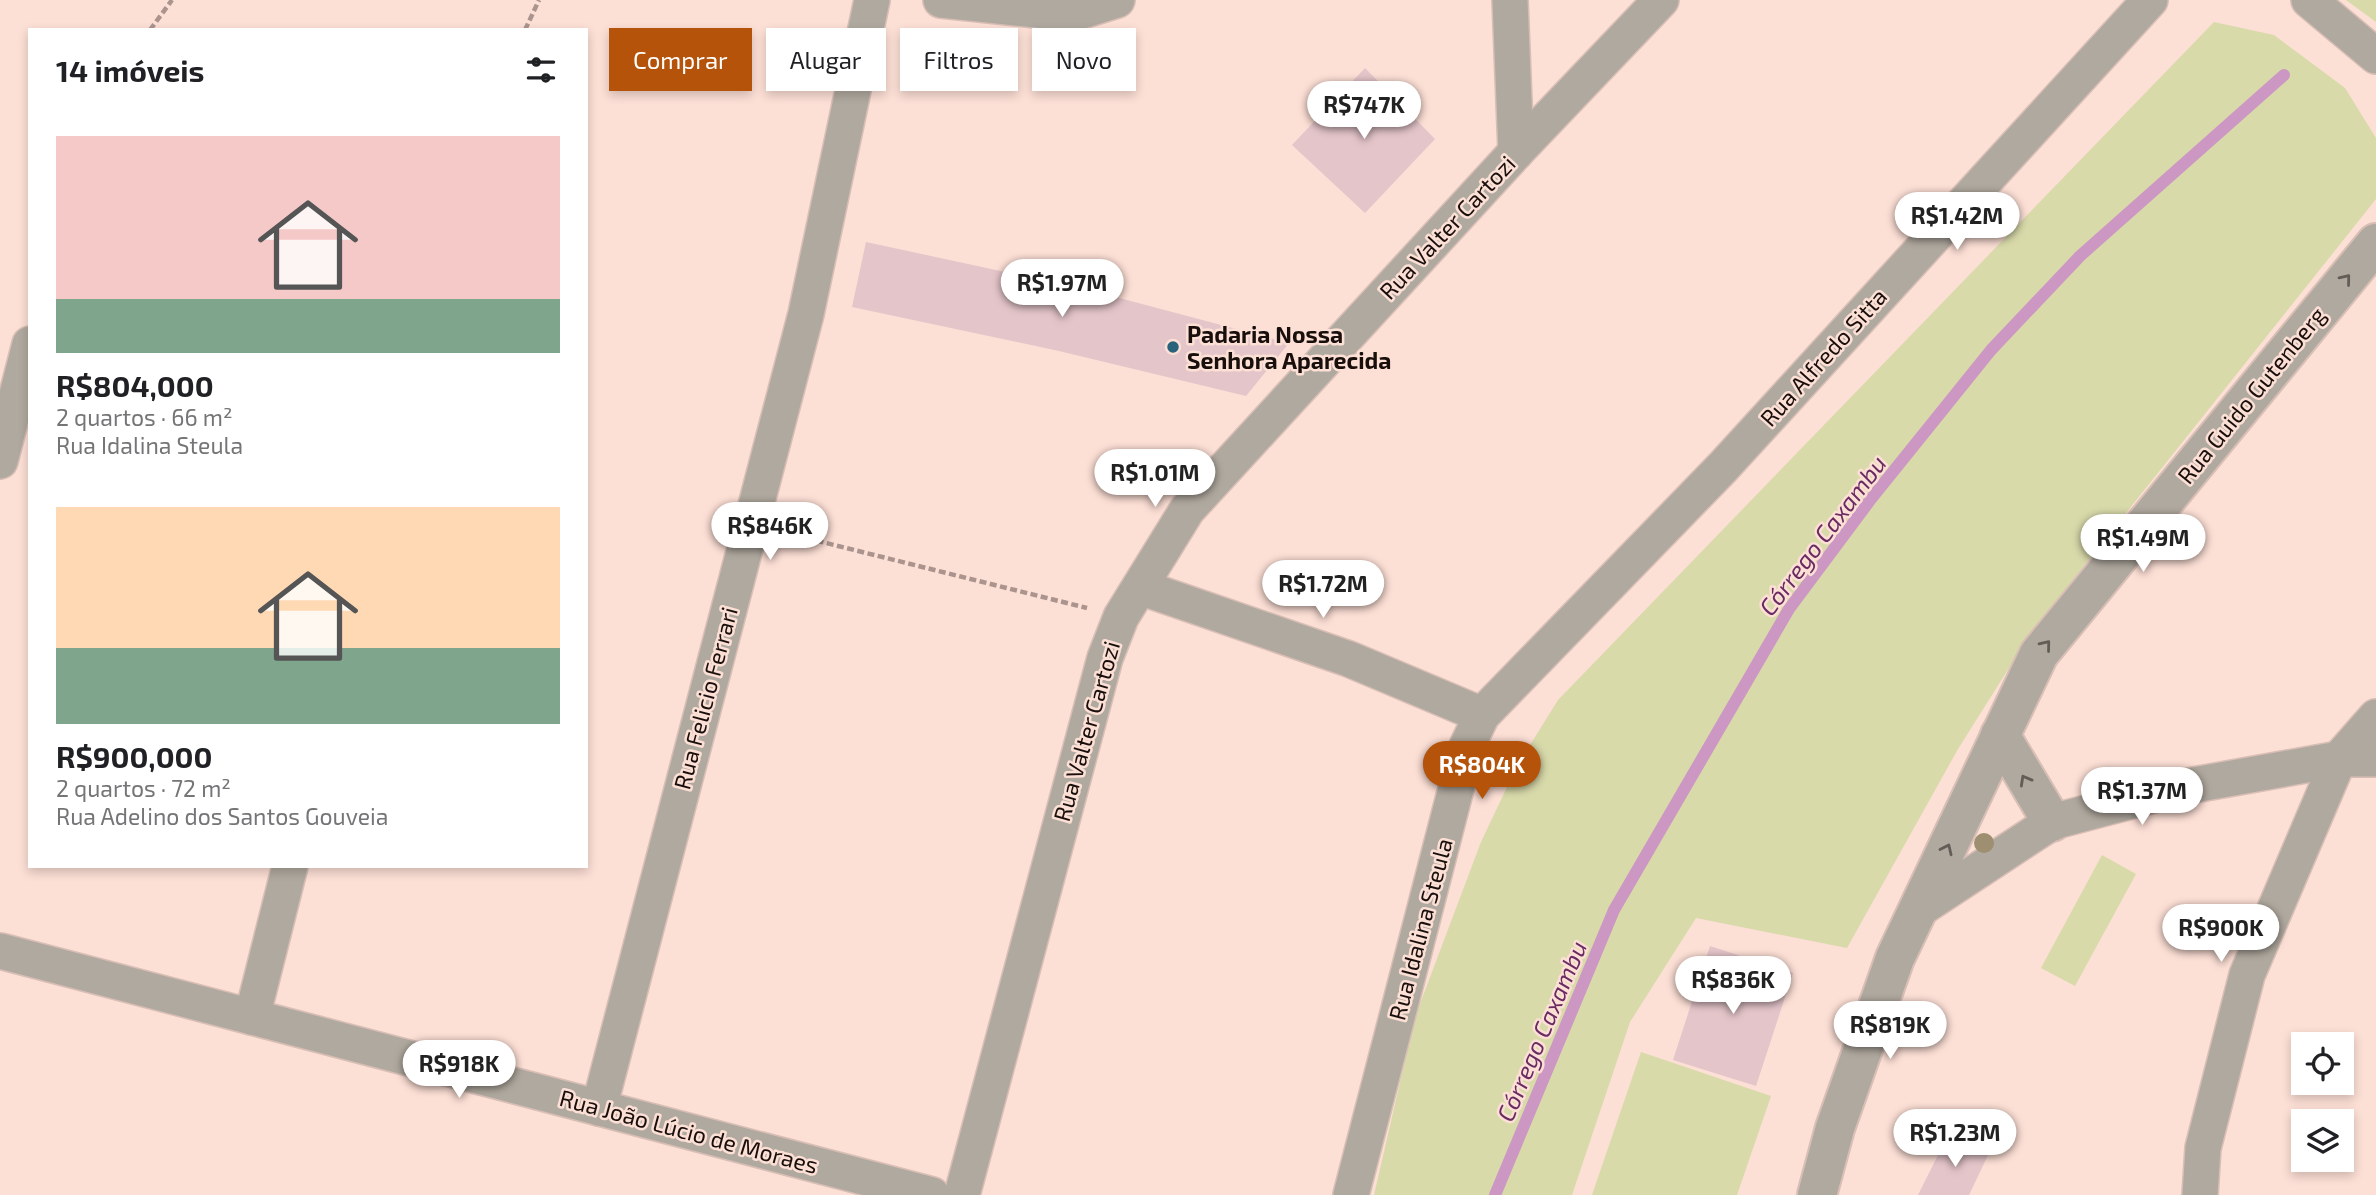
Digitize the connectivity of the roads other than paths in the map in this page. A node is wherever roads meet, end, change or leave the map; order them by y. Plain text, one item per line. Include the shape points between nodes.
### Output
1 (872, 0) edge
2 (942, 0) edge
3 (1117, 0) edge
4 (1510, 0) edge
5 (1661, 0) edge
6 (2150, 0) edge
7 (2309, 0) edge
8 (2376, 56) edge
9 (1516, 152) junction
10 (2376, 243) edge
11 (28, 352) edge
12 (0, 461) edge
13 (1723, 467) joint
14 (1140, 587) junction
15 (1482, 715) junction
16 (2376, 717) edge
17 (2000, 735) junction
18 (2339, 759) junction
19 (2376, 759) edge
20 (2052, 822) junction
21 (289, 868) edge
22 (1917, 910) junction
23 (0, 951) edge
24 (252, 1017) junction
25 (599, 1108) junction
26 (932, 1195) edge
27 (962, 1195) edge
28 (1351, 1195) edge
29 (1817, 1195) edge
30 (2200, 1195) edge

1 - 25 street, Rua Felicio Ferrari via 806,314
2 - 3 street via 1072,14
4 - 9 street
5 - 9 street, Rua Valter Cartozi
6 - 13 street, Rua Alfredo Sitta
7 - 8 street
9 - 14 street, Rua Valter Cartozi via 1187,510
17 -> 10 street, Rua Guido Gutenberg via 2039,654
11 - 12 street
13 - 15 street, Rua Idalina Steula
14 - 15 street via 1349,659
14 - 27 street, Rua Valter Cartozi via 1107,649
15 - 28 street, Rua Idalina Steula via 1467,746
16 - 18 street
20 -> 17 street
22 -> 17 street, Rua Guido Gutenberg
18 - 19 street
18 - 20 street via 2188,786
18 - 30 street via 2247,975 2203,1147
20 - 22 street
21 - 24 street
22 - 29 street, Rua Guido Gutenberg via 1895,958 1835,1128
23 - 24 street, Rua João Lúcio de Moraes
24 - 25 street, Rua João Lúcio de Moraes
25 - 26 street, Rua João Lúcio de Moraes

